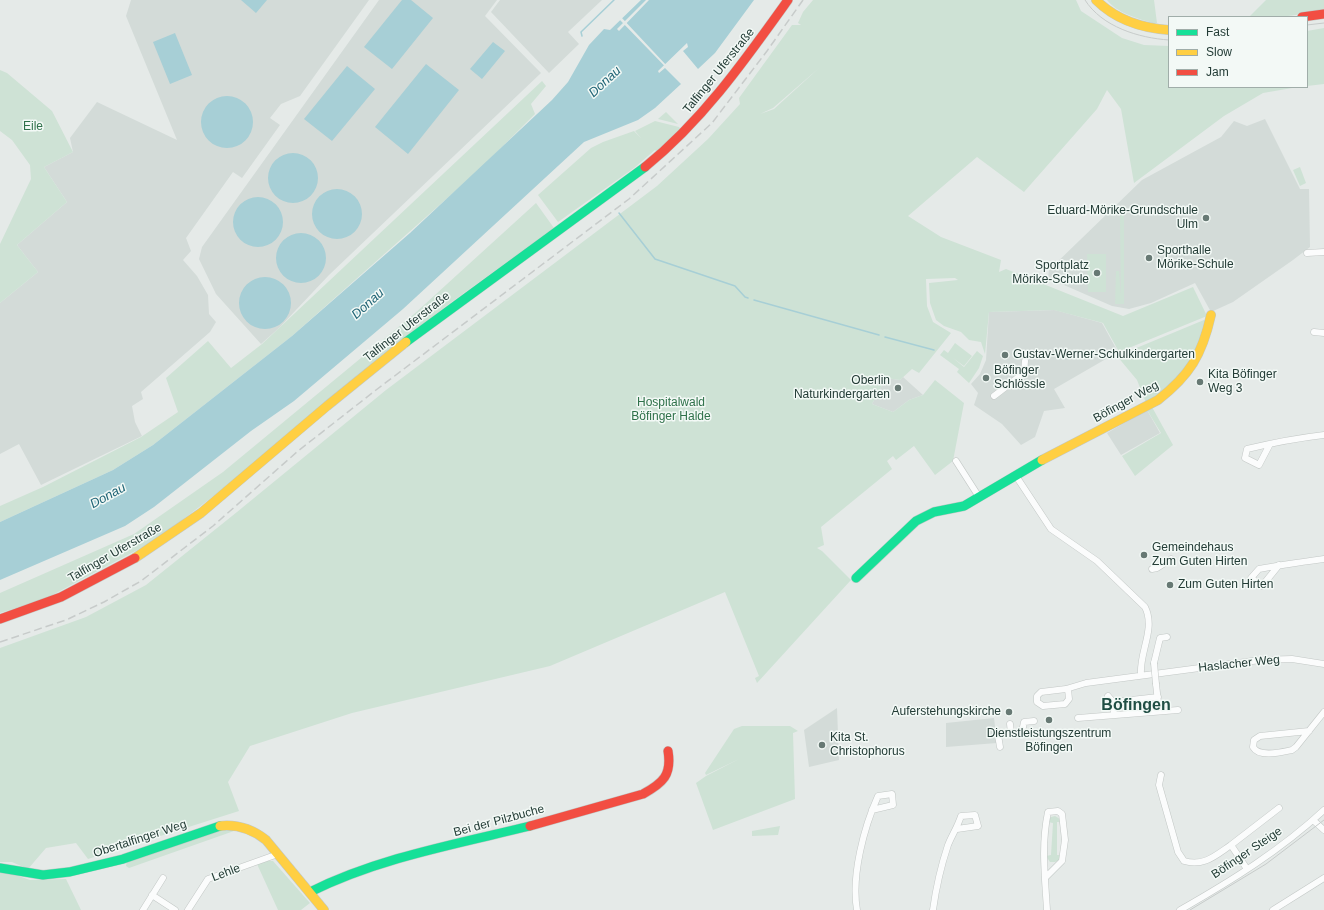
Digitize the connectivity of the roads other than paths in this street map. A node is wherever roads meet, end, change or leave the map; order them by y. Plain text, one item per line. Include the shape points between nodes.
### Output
1 (788, 0) edge
2 (1096, 0) edge
3 (1324, 14) edge
4 (1308, 16) edge
5 (1168, 30) edge
6 (1324, 252) edge
7 (1307, 253) dead end
8 (1210, 315) dead end
9 (1314, 332) dead end
10 (1324, 333) edge
11 (1026, 361) dead end
12 (994, 396) dead end
13 (1324, 435) edge
14 (1270, 444) dead end
15 (956, 461) dead end
16 (1016, 476) junction
17 (980, 497) junction
18 (1171, 559) dead end
19 (1324, 559) edge
20 (1279, 565) dead end
21 (1152, 568) dead end
22 (856, 578) dead end
23 (0, 619) edge
24 (1166, 637) dead end
25 (1324, 664) edge
26 (1141, 675) junction
27 (1068, 689) junction
28 (1108, 696) dead end
29 (1158, 697) junction
30 (1113, 702) junction
31 (1178, 710) dead end
32 (1159, 711) junction
33 (1324, 712) edge
34 (1114, 715) junction
35 (1078, 718) dead end
36 (1034, 721) dead end
37 (1010, 724) dead end
38 (1309, 731) junction
39 (1011, 734) junction
40 (1000, 747) dead end
41 (668, 751) dead end
42 (1161, 774) dead end
43 (1279, 808) dead end
44 (872, 810) dead end
45 (1324, 810) edge
46 (1313, 820) junction
47 (957, 830) dead end
48 (1324, 830) edge
49 (1231, 845) junction
50 (278, 854) junction
51 (1044, 862) junction
52 (1057, 865) junction
53 (0, 868) edge
54 (1247, 869) junction
55 (1046, 877) junction
56 (163, 878) dead end
57 (1324, 878) edge
58 (310, 892) junction
59 (152, 896) junction
60 (143, 910) edge
61 (175, 910) edge
62 (188, 910) edge
63 (324, 910) edge
64 (857, 910) edge
65 (933, 910) edge
66 (1047, 910) edge
67 (1180, 910) edge
68 (1274, 910) edge

1 - 23 street, Talfinger Uferstraße via 713,101 649,163 566,226 454,305 368,373 224,494 157,545 72,592
2 - 5 street via 1117,17 1147,28
3 - 4 street
6 - 7 street
8 - 16 street, Böfinger Weg via 1205,341 1195,364 1177,386 1158,400
9 - 10 street
11 - 12 street via 1024,373
13 - 14 street
15 - 17 street
16 - 17 street, Böfinger Weg
16 - 26 street via 1049,527 1097,560 1143,605 1148,615 1149,627 1141,662
17 - 22 street, Böfinger Weg via 964,506 934,512 916,521
18 - 21 street via 1157,568
19 - 20 street
24 - 29 street, bridge via 1160,638 1154,663
25 - 26 street, Haslacher Weg via 1292,659 1260,660
26 - 27 street, Haslacher Weg via 1086,683
27 - 27 street, Haslacher Weg via 1040,693 1037,702 1043,706 1065,704 1069,700
28 - 30 street
29 - 30 street
29 - 32 street
30 - 34 street
31 - 32 street
32 - 34 street
33 - 38 street
34 - 35 street
36 - 39 street via 1024,722 1023,736
37 - 39 street
38 - 38 street via 1260,736 1254,740 1253,746 1261,753 1291,750
39 - 40 street via 998,735
41 - 58 street, Bei der Pilzbuche via 670,763 667,775 658,786 643,794 376,865
42 - 49 street via 1159,785 1178,852 1184,861 1200,864
43 - 49 street
44 - 64 street via 864,834 859,863 855,900
45 - 46 street, Böfinger Steige
46 - 48 street
46 - 54 street, Böfinger Steige
47 - 65 street via 949,843 942,866
49 - 54 street
50 - 53 street, Obertalfinger Weg via 255,831 239,826 221,826 122,859 69,872 43,875
50 - 58 street
50 - 62 street, Lehle via 208,879
51 - 52 street
51 - 52 street via 1048,812 1058,811 1062,814 1065,840 1062,861
51 - 55 street
52 - 55 street
54 - 67 street, Böfinger Steige
55 - 66 street
56 - 59 street
57 - 68 street
58 - 63 street
59 - 60 street
59 - 61 street

